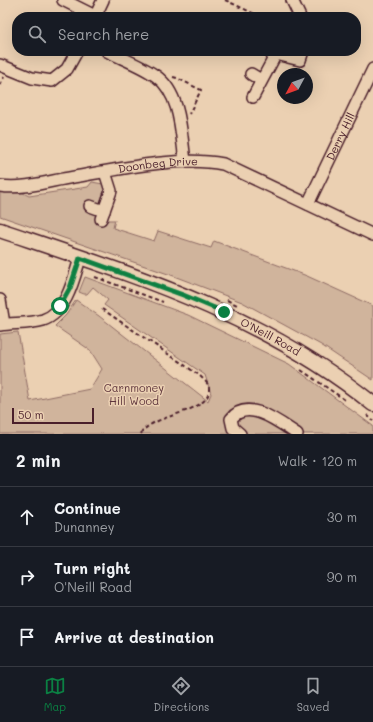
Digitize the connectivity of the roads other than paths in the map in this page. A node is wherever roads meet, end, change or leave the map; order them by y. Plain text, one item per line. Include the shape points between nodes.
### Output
1 (63, 0) edge
2 (103, 0) edge
3 (292, 0) edge
4 (87, 12) edge
5 (97, 12) edge
6 (298, 12) edge
7 (74, 56) edge
8 (117, 56) edge
9 (275, 56) edge
10 (284, 56) edge
11 (301, 56) edge
12 (0, 65) edge
13 (373, 70) edge
14 (251, 74) dead end
15 (261, 80) junction
16 (252, 97) dead end
17 (185, 161) junction
18 (105, 172) junction
19 (0, 186) edge
20 (308, 204) junction
21 (90, 206) dead end
22 (0, 230) edge
23 (373, 235) edge
24 (80, 258) junction
25 (0, 300) edge
26 (2, 324) edge
27 (368, 409) edge
28 (240, 434) edge
29 (297, 434) edge

1 - 4 street
2 - 5 street
3 - 6 street
7 - 12 street via 67,69 52,81 32,78
8 - 17 street via 156,76 168,88 177,108
9 - 15 street
10 - 11 street via 300,60
13 - 20 street, Derry Hill
14 - 15 street
15 - 16 street
17 - 18 street, Doonbeg Drive
17 - 20 street, Doonbeg Drive via 203,160 223,164
18 - 19 street, Doonbeg Drive via 21,186
18 - 21 street via 111,191 103,215
20 - 23 street, Doonbeg Drive
22 - 24 main road, O'Neill Road
24 - 26 street via 66,297 52,314 44,319
24 - 27 main road, O'Neill Road via 183,295 263,331 331,372
25 - 26 street
28 - 29 street via 233,428 231,419 235,414 252,410 264,414

